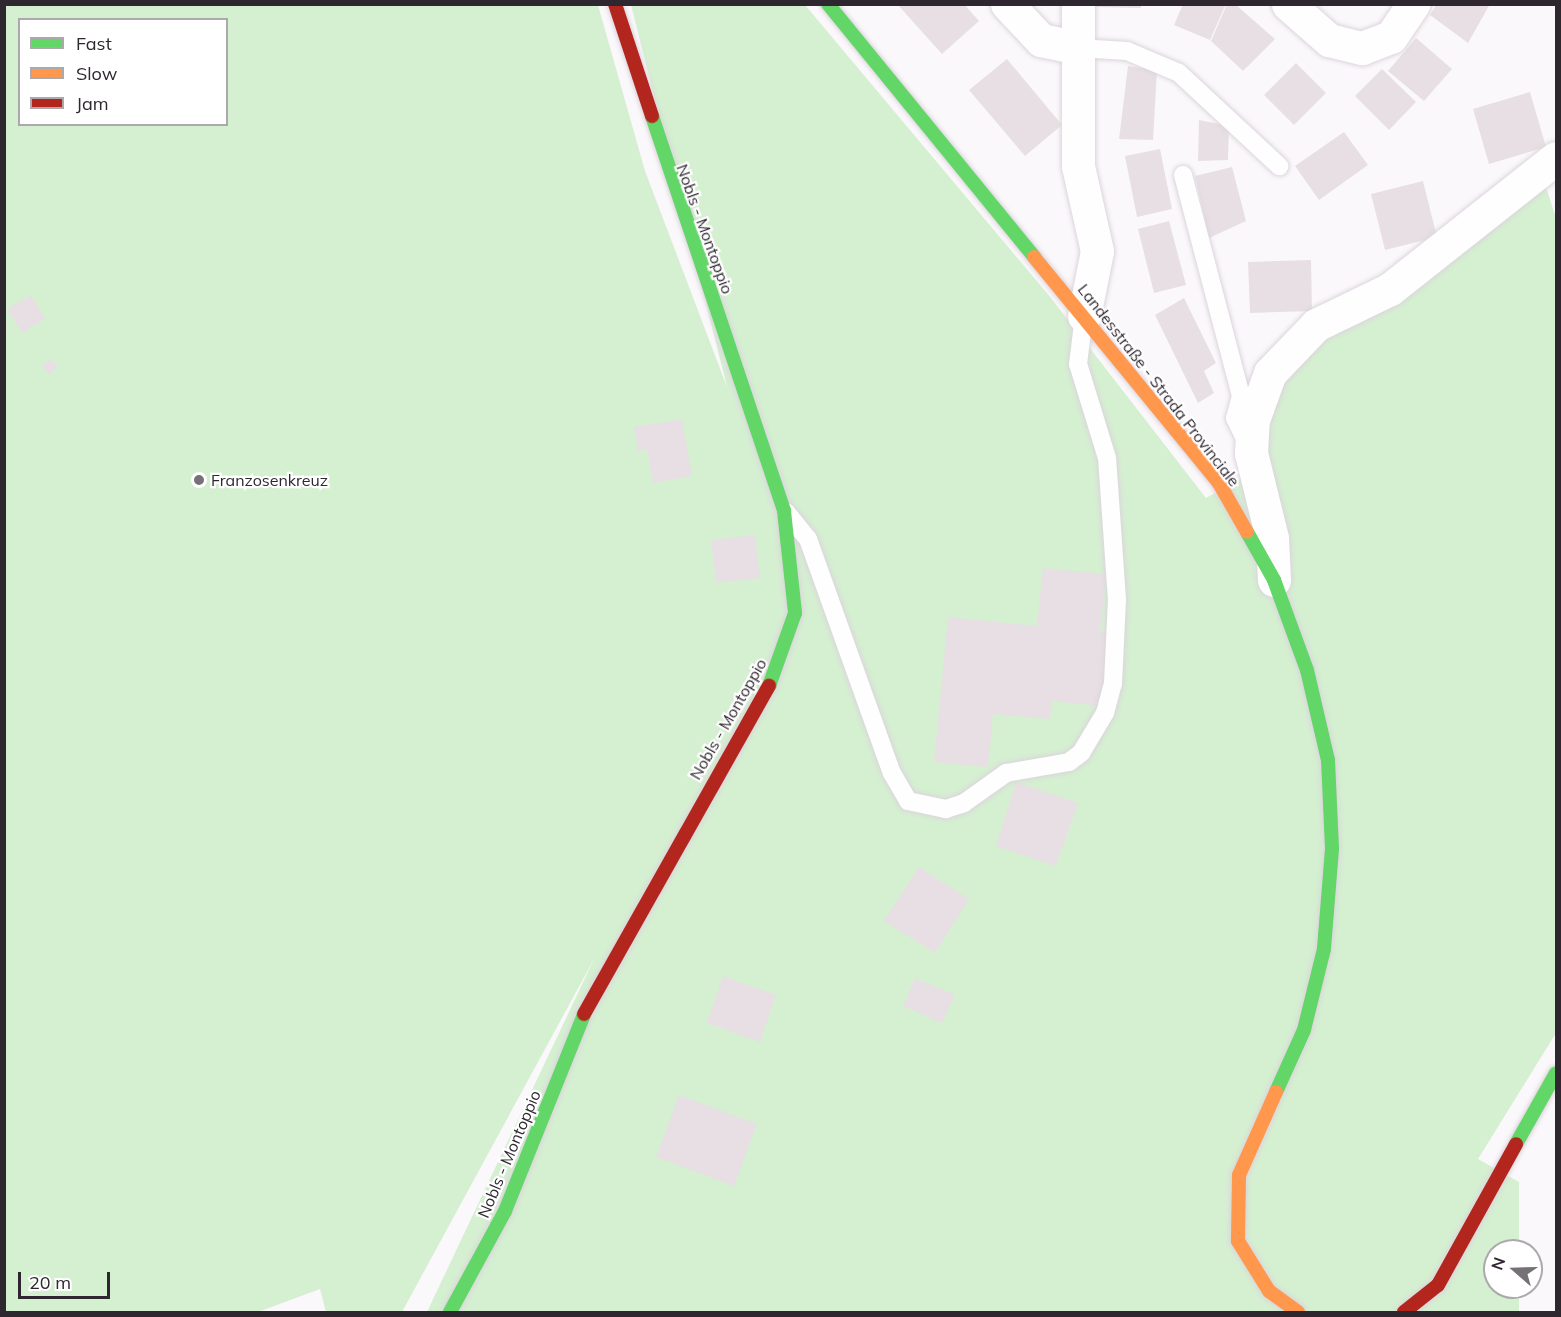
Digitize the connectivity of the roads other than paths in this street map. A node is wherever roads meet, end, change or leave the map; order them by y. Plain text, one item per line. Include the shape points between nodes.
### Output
1 (615, 4) edge
2 (828, 4) edge
3 (1007, 4) edge
4 (1078, 4) edge
5 (1288, 4) edge
6 (1413, 4) edge
7 (1078, 48) junction
8 (1557, 158) edge
9 (1279, 166) dead end
10 (1184, 175) dead end
11 (1084, 316) junction
12 (1251, 453) junction
13 (784, 512) junction
14 (1274, 580) junction
15 (1557, 1073) edge
16 (450, 1312) edge
17 (1299, 1312) edge
18 (1404, 1312) edge

1 - 13 main road, Nobls - Montoppio
2 - 11 main road, Landesstraße - Strada Provinciale
3 - 7 street via 1041,40
4 - 7 street
5 - 6 street via 1329,40 1362,48 1391,37
7 - 9 lane via 1127,51 1179,73
7 - 11 street via 1078,166 1097,251
8 - 12 street via 1390,289 1329,317 1285,354 1260,392
10 - 12 lane via 1241,396 1235,418
11 - 13 lane via 1078,364 1107,458 1117,600 1113,684 1105,713 1081,753 1069,762 1015,770 946,809 908,801 892,773 808,539
11 - 14 main road, Landesstraße - Strada Provinciale via 1219,483
12 - 14 street via 1272,538
13 - 16 main road, Nobls - Montoppio via 795,613 777,667 595,987 505,1211
14 - 17 main road, Landesstraße - Strada Provinciale via 1307,670 1328,760 1332,849 1324,949 1304,1030 1239,1175 1235,1207 1238,1241 1251,1266 1269,1291
15 - 18 main road via 1438,1285

